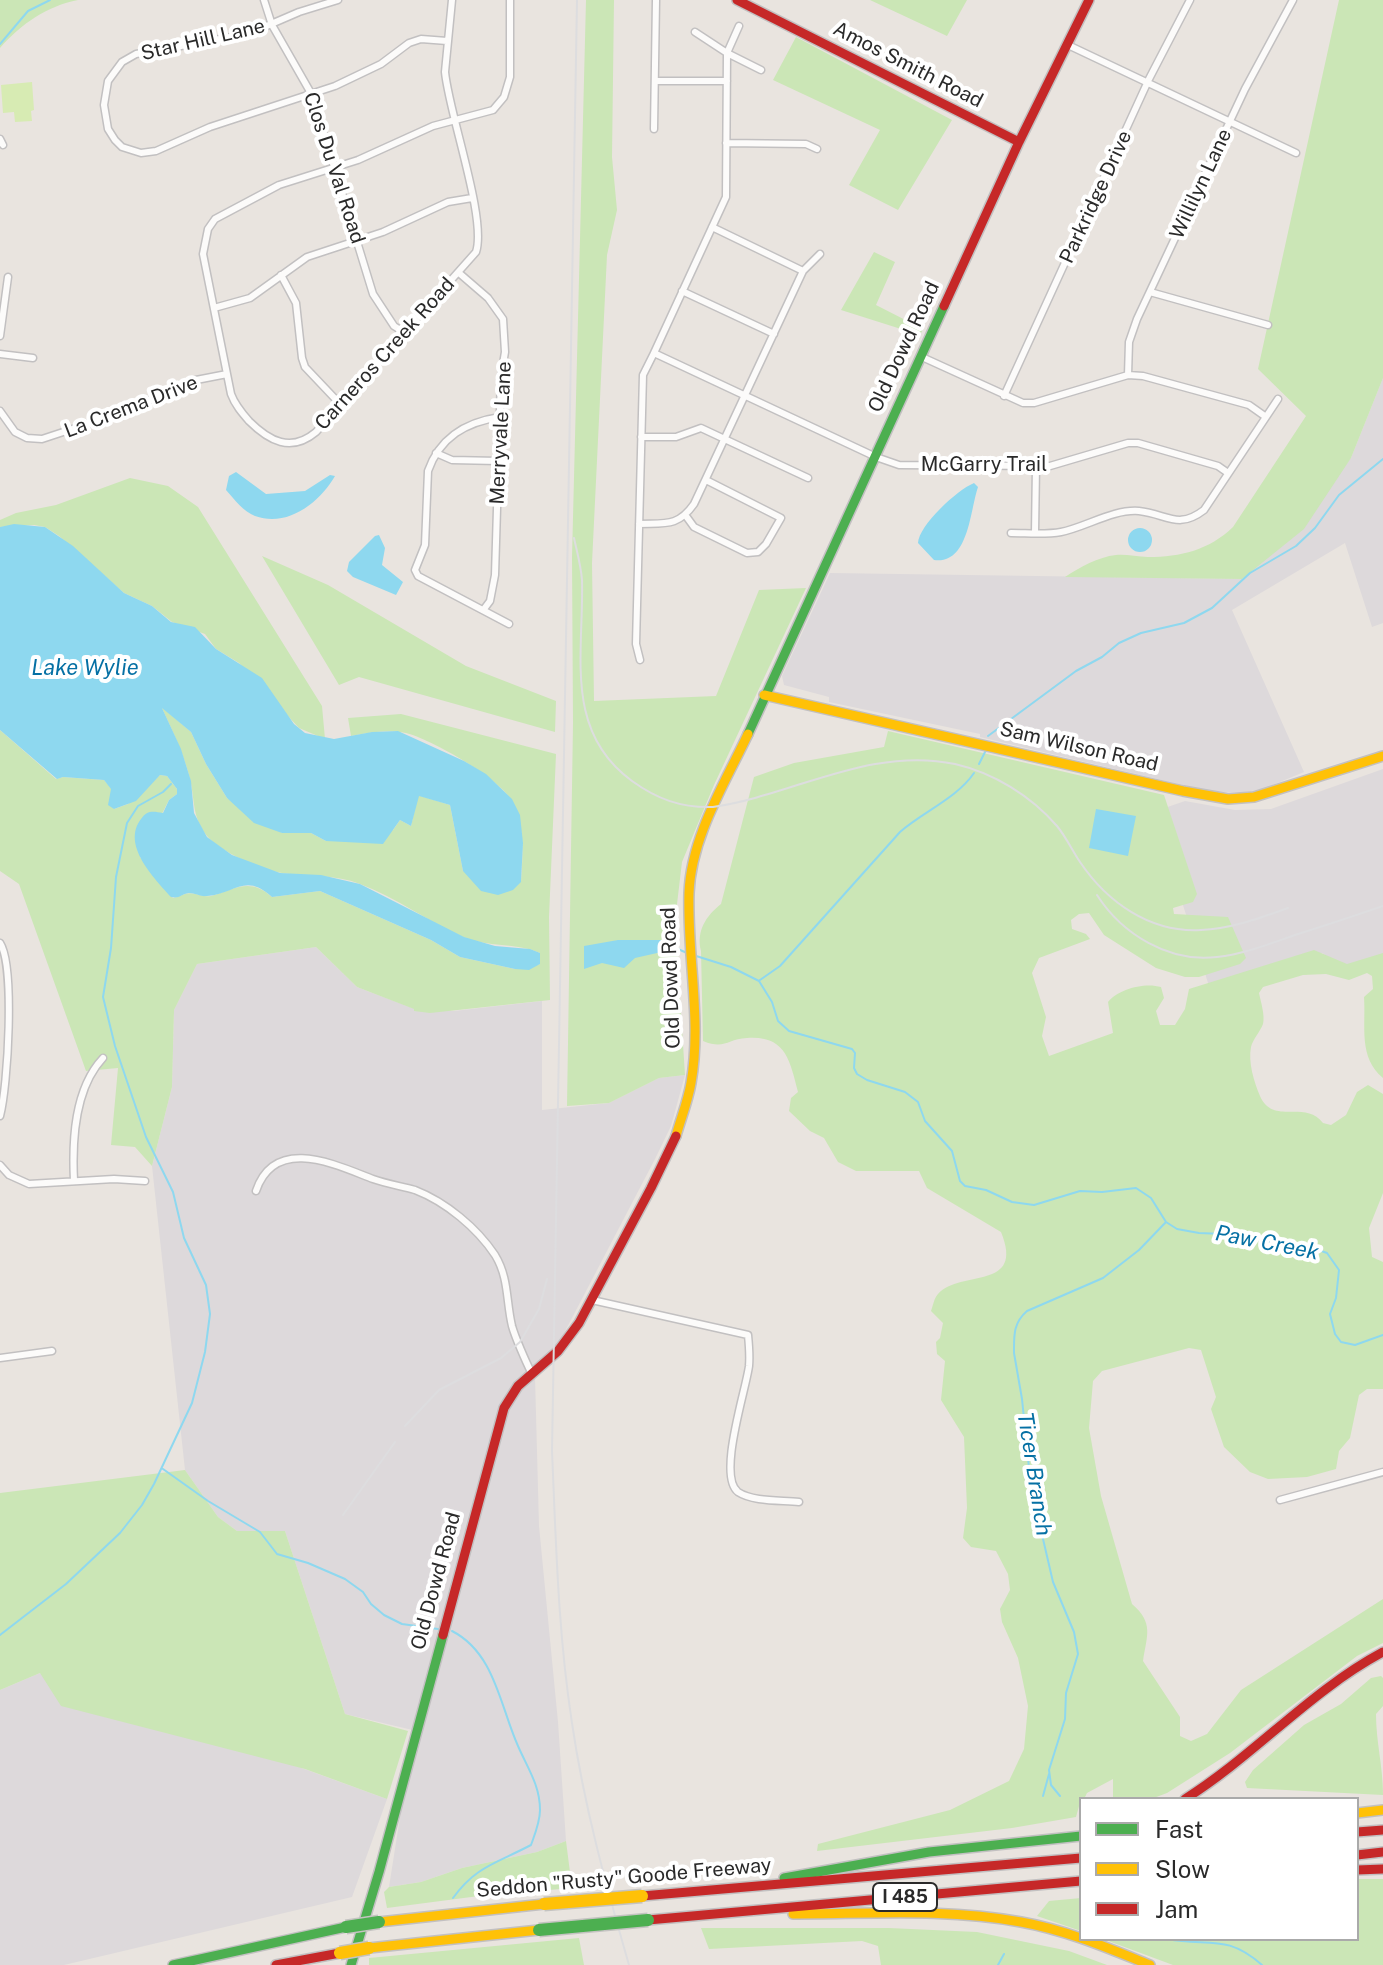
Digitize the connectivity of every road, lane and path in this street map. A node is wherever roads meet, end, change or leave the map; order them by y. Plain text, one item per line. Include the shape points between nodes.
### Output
1 (264, 0) edge
2 (338, 0) edge
3 (452, 0) edge
4 (510, 0) edge
5 (656, 0) edge
6 (737, 0) edge
7 (1089, 0) edge
8 (1190, 0) edge
9 (1293, 0) edge
10 (272, 25) junction
11 (739, 26) dead end
12 (695, 32) dead end
13 (447, 41) junction
14 (1068, 45) junction
15 (727, 53) junction
16 (761, 70) dead end
17 (655, 81) junction
18 (727, 81) junction
19 (1148, 83) junction
20 (312, 95) junction
21 (454, 121) junction
22 (1230, 121) junction
23 (654, 129) dead end
24 (1019, 142) junction
25 (726, 143) junction
26 (817, 149) dead end
27 (1296, 153) dead end
28 (335, 167) junction
29 (472, 198) junction
30 (712, 227) junction
31 (359, 241) junction
32 (820, 254) dead end
33 (803, 271) junction
34 (459, 273) junction
35 (281, 275) junction
36 (8, 277) dead end
37 (682, 291) junction
38 (1150, 292) junction
39 (214, 308) junction
40 (1268, 325) dead end
41 (405, 333) junction
42 (774, 334) junction
43 (0, 336) edge
44 (654, 353) junction
45 (0, 354) edge
46 (922, 357) junction
47 (33, 358) dead end
48 (227, 374) junction
49 (1128, 375) junction
50 (745, 396) junction
51 (1004, 396) junction
52 (1278, 399) dead end
53 (341, 405) junction
54 (0, 411) edge
55 (500, 417) junction
56 (1266, 417) junction
57 (641, 437) junction
58 (725, 439) junction
59 (436, 453) junction
60 (876, 457) junction
61 (498, 461) junction
62 (1036, 466) junction
63 (1228, 473) junction
64 (808, 478) dead end
65 (706, 480) junction
66 (686, 516) junction
67 (639, 524) junction
68 (1011, 533) dead end
69 (1035, 533) junction
70 (484, 609) junction
71 (509, 624) dead end
72 (640, 660) dead end
73 (764, 695) junction
74 (1383, 756) edge
75 (0, 943) edge
76 (3, 1030) edge
77 (103, 1058) dead end
78 (0, 1116) edge
79 (1, 1170) edge
80 (74, 1181) junction
81 (145, 1181) dead end
82 (256, 1191) dead end
83 (591, 1299) junction
84 (52, 1351) dead end
85 (0, 1358) edge
86 (531, 1372) junction
87 (1383, 1472) edge
88 (1280, 1500) dead end
89 (799, 1502) dead end
90 (1383, 1652) edge
91 (1188, 1797) edge
92 (1383, 1810) edge
93 (1359, 1813) edge
94 (1383, 1830) edge
95 (1359, 1832) edge
96 (1079, 1835) edge
97 (1383, 1852) edge
98 (1359, 1855) edge
99 (1079, 1858) edge
100 (1383, 1869) edge
101 (1359, 1870) edge
102 (1079, 1881) edge
103 (738, 1886) junction
104 (729, 1913) junction
105 (1079, 1939) edge
106 (1083, 1941) edge
107 (173, 1965) edge
108 (276, 1965) edge
109 (351, 1965) edge
110 (1150, 1965) edge

1 - 10 street, Clos Du Val Road
2 - 10 street, Star Hill Lane
3 - 13 street, Carneros Creek Road
4 - 21 street via 507,91 493,110
5 - 17 street
6 - 24 main road, Amos Smith Road
7 - 14 main road, Old Dowd Road
8 - 19 street, Parkridge Drive
9 - 22 street, Willilyn Lane
10 - 20 street, Clos Du Val Road
10 - 20 street, Star Hill Lane via 146,51 122,62 105,93 108,129 122,147 156,151 210,127
11 - 15 street
12 - 15 street
13 - 20 street, Star Hill Lane via 409,43 381,64
13 - 21 street, Carneros Creek Road via 446,83
14 - 19 street
14 - 24 main road, Old Dowd Road
15 - 16 street
15 - 18 street
17 - 18 street
17 - 23 street
18 - 25 street
19 - 22 street
19 - 51 street, Parkridge Drive
20 - 28 street, Clos Du Val Road
21 - 28 street, Carneros Creek Road
21 - 29 street, Carneros Creek Road
22 - 27 street
22 - 38 street, Willilyn Lane
24 - 46 main road, Old Dowd Road
25 - 26 street via 806,144
25 - 30 street via 726,197
28 - 31 street, Clos Du Val Road
28 - 39 street, Carneros Creek Road via 279,185 215,219 203,254
29 - 31 street via 448,202
29 - 34 street, Carneros Creek Road via 479,241
30 - 33 street
30 - 37 street
31 - 35 street via 307,257
31 - 41 street, Clos Du Val Road via 373,294 394,326
32 - 33 street
33 - 42 street
34 - 41 street, Carneros Creek Road
34 - 55 street, Merryvale Lane via 503,319
35 - 39 street via 250,298
35 - 53 street via 296,303 305,367
36 - 43 street
37 - 42 street
37 - 44 street
38 - 40 street
38 - 49 street, Willilyn Lane via 1129,342
39 - 48 street, Carneros Creek Road
41 - 53 street, Carneros Creek Road
42 - 50 street
44 - 50 street, McGarry Trail
44 - 57 street via 643,375
45 - 47 street
46 - 51 street
46 - 60 main road, Old Dowd Road
48 - 53 street, Carneros Creek Road via 237,406 262,434 279,443 310,437
48 - 54 street, La Crema Drive via 191,381 127,411 42,439 15,432
49 - 51 street via 1034,403
49 - 56 street via 1249,405
50 - 58 street
50 - 60 street, McGarry Trail
52 - 56 street
55 - 59 street via 468,424
55 - 61 street, Merryvale Lane
56 - 63 street
57 - 58 street via 676,437 701,428
57 - 67 street
58 - 64 street
58 - 65 street
59 - 61 street via 452,460
59 - 70 street via 428,471 425,545 415,570
60 - 62 street, McGarry Trail via 899,465
60 - 73 main road, Old Dowd Road
61 - 70 street, Merryvale Lane via 495,575
62 - 63 street, McGarry Trail via 1138,443
62 - 69 street
63 - 69 street via 1204,510 1187,520 1126,512 1058,533
65 - 66 street
65 - 66 street via 781,518 766,544 747,553 694,527
66 - 67 street via 672,523
67 - 72 street
68 - 69 street
70 - 71 street
73 - 74 main road, Sam Wilson Road via 1228,799 1268,794
73 - 83 main road, Old Dowd Road via 697,847 689,892 694,1062 682,1120
75 - 76 street via 7,964
76 - 78 street
77 - 80 street via 84,1090 73,1145
79 - 80 street via 29,1184
80 - 81 street
82 - 86 street via 275,1164 312,1159 434,1199 473,1229 503,1270 511,1323
83 - 86 main road, Old Dowd Road via 568,1341
83 - 89 street via 748,1335 749,1367 730,1481 744,1495
84 - 85 street
86 - 109 main road, Old Dowd Road via 511,1393 501,1417
87 - 88 street
90 - 91 main road via 1330,1683 1225,1773
92 - 93 main road
94 - 95 main road
96 - 103 main road via 929,1852
97 - 98 main road
99 - 103 main road, Seddon "Rusty" Goode Freeway / I 485
100 - 101 main road
102 - 104 main road, I 485
103 - 107 main road, Seddon "Rusty" Goode Freeway / I 485, bridge via 379,1922
104 - 105 main road via 994,1918
104 - 108 main road, I 485, bridge via 369,1948
106 - 110 main road

